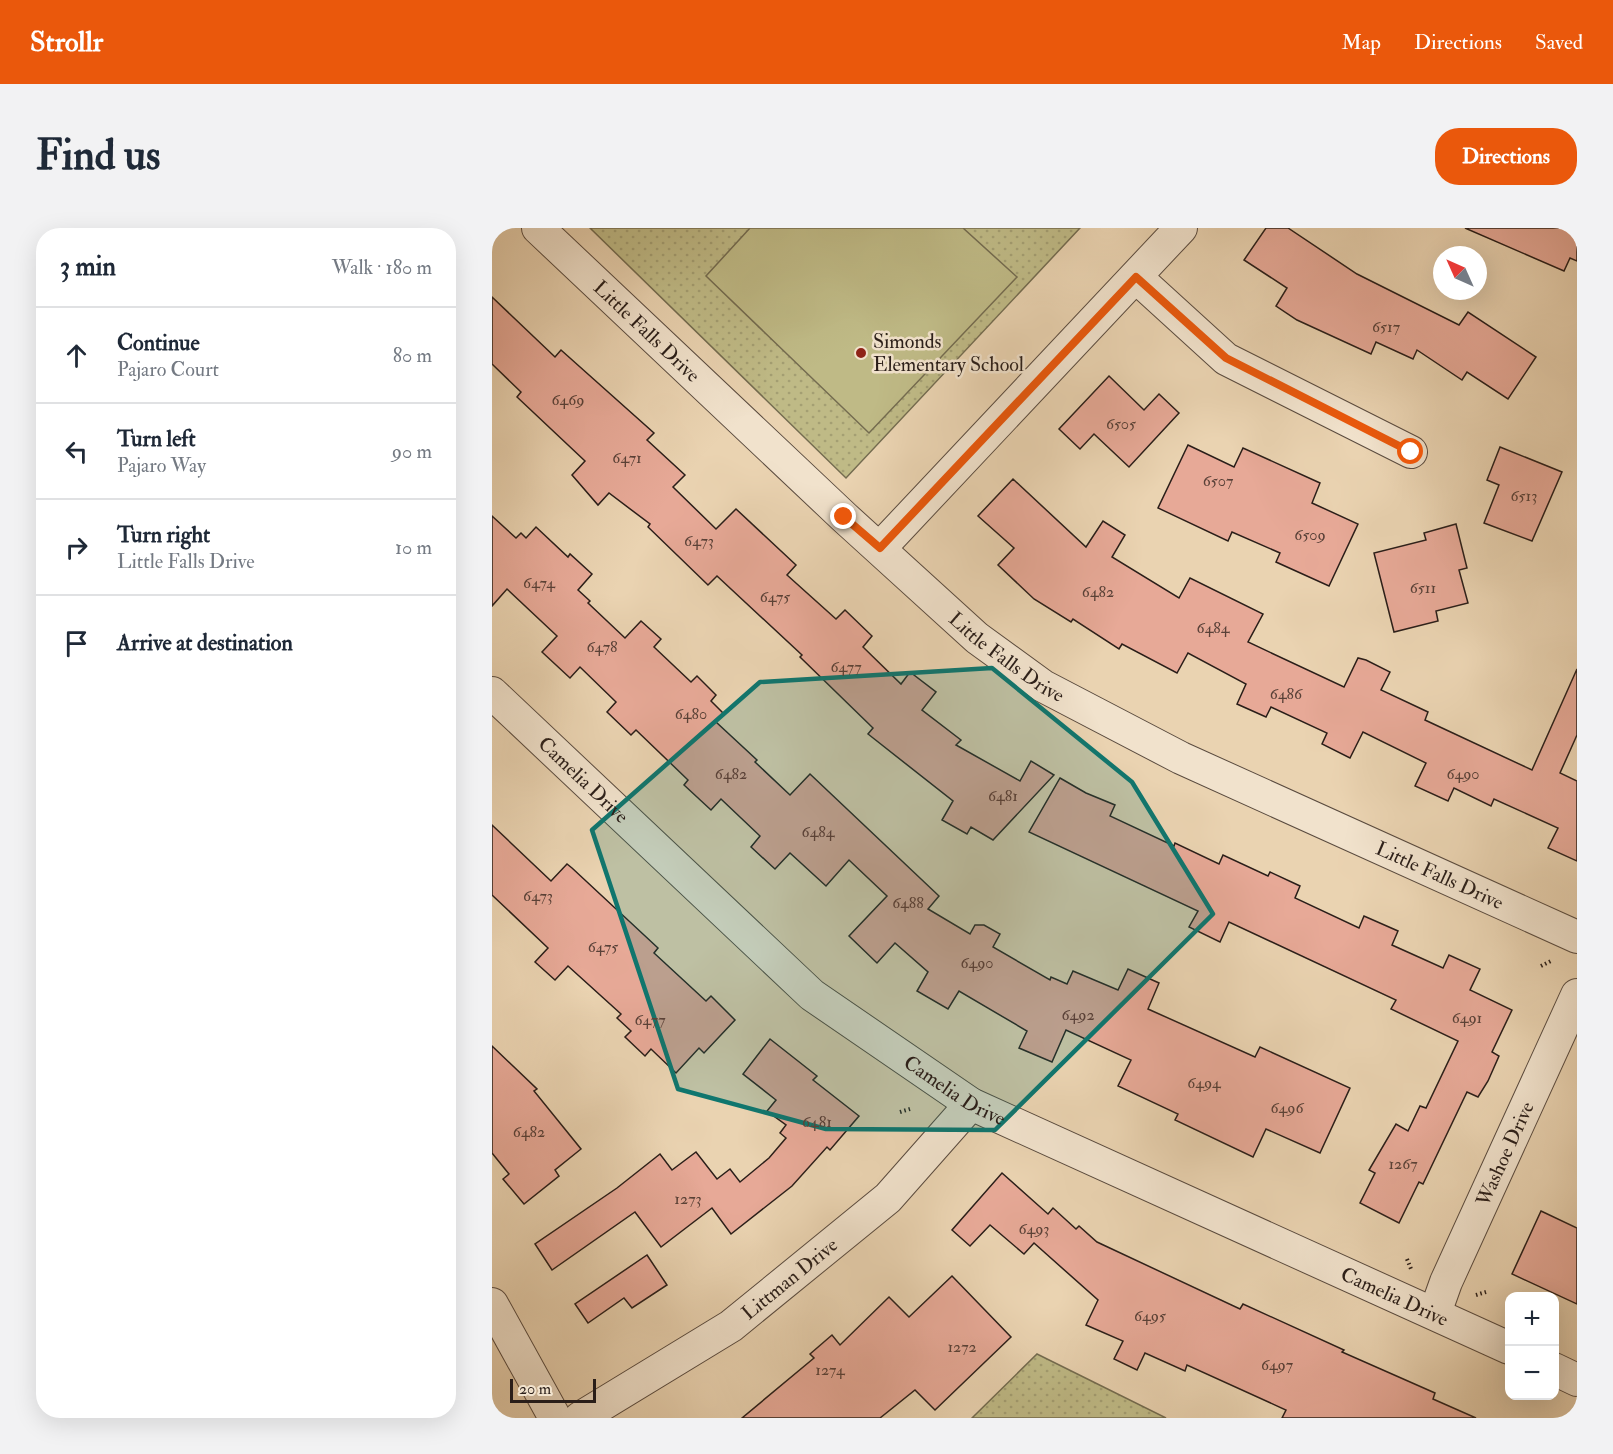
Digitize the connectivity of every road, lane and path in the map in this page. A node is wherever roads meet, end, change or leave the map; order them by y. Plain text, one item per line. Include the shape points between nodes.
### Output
1 (538, 228) edge
2 (1180, 228) edge
3 (1136, 277) junction
4 (1411, 452) dead end
5 (880, 548) junction
6 (492, 693) edge
7 (1577, 937) edge
8 (1551, 961) dead end
9 (1541, 966) dead end
10 (1577, 995) edge
11 (971, 1104) junction
12 (910, 1109) dead end
13 (900, 1112) dead end
14 (1407, 1259) dead end
15 (1411, 1269) dead end
16 (1486, 1292) dead end
17 (1476, 1295) dead end
18 (492, 1304) edge
19 (1435, 1313) junction
20 (1505, 1346) edge
21 (1559, 1371) edge
22 (1577, 1380) edge
23 (555, 1418) edge
24 (580, 1418) edge

1 - 5 street, Little Falls Drive
2 - 3 street
3 - 4 street via 1226,358
3 - 5 street
5 - 7 street, Little Falls Drive via 977,638 1043,686 1181,758
6 - 11 street, Camelia Drive via 812,995
8 - 9 path
10 - 19 street, Washoe Drive
11 - 19 street, Camelia Drive
11 - 24 street, Littman Drive via 888,1198 731,1326
12 - 13 path
14 - 15 path
16 - 17 path
18 - 23 street
19 - 20 street, Camelia Drive
21 - 22 street

